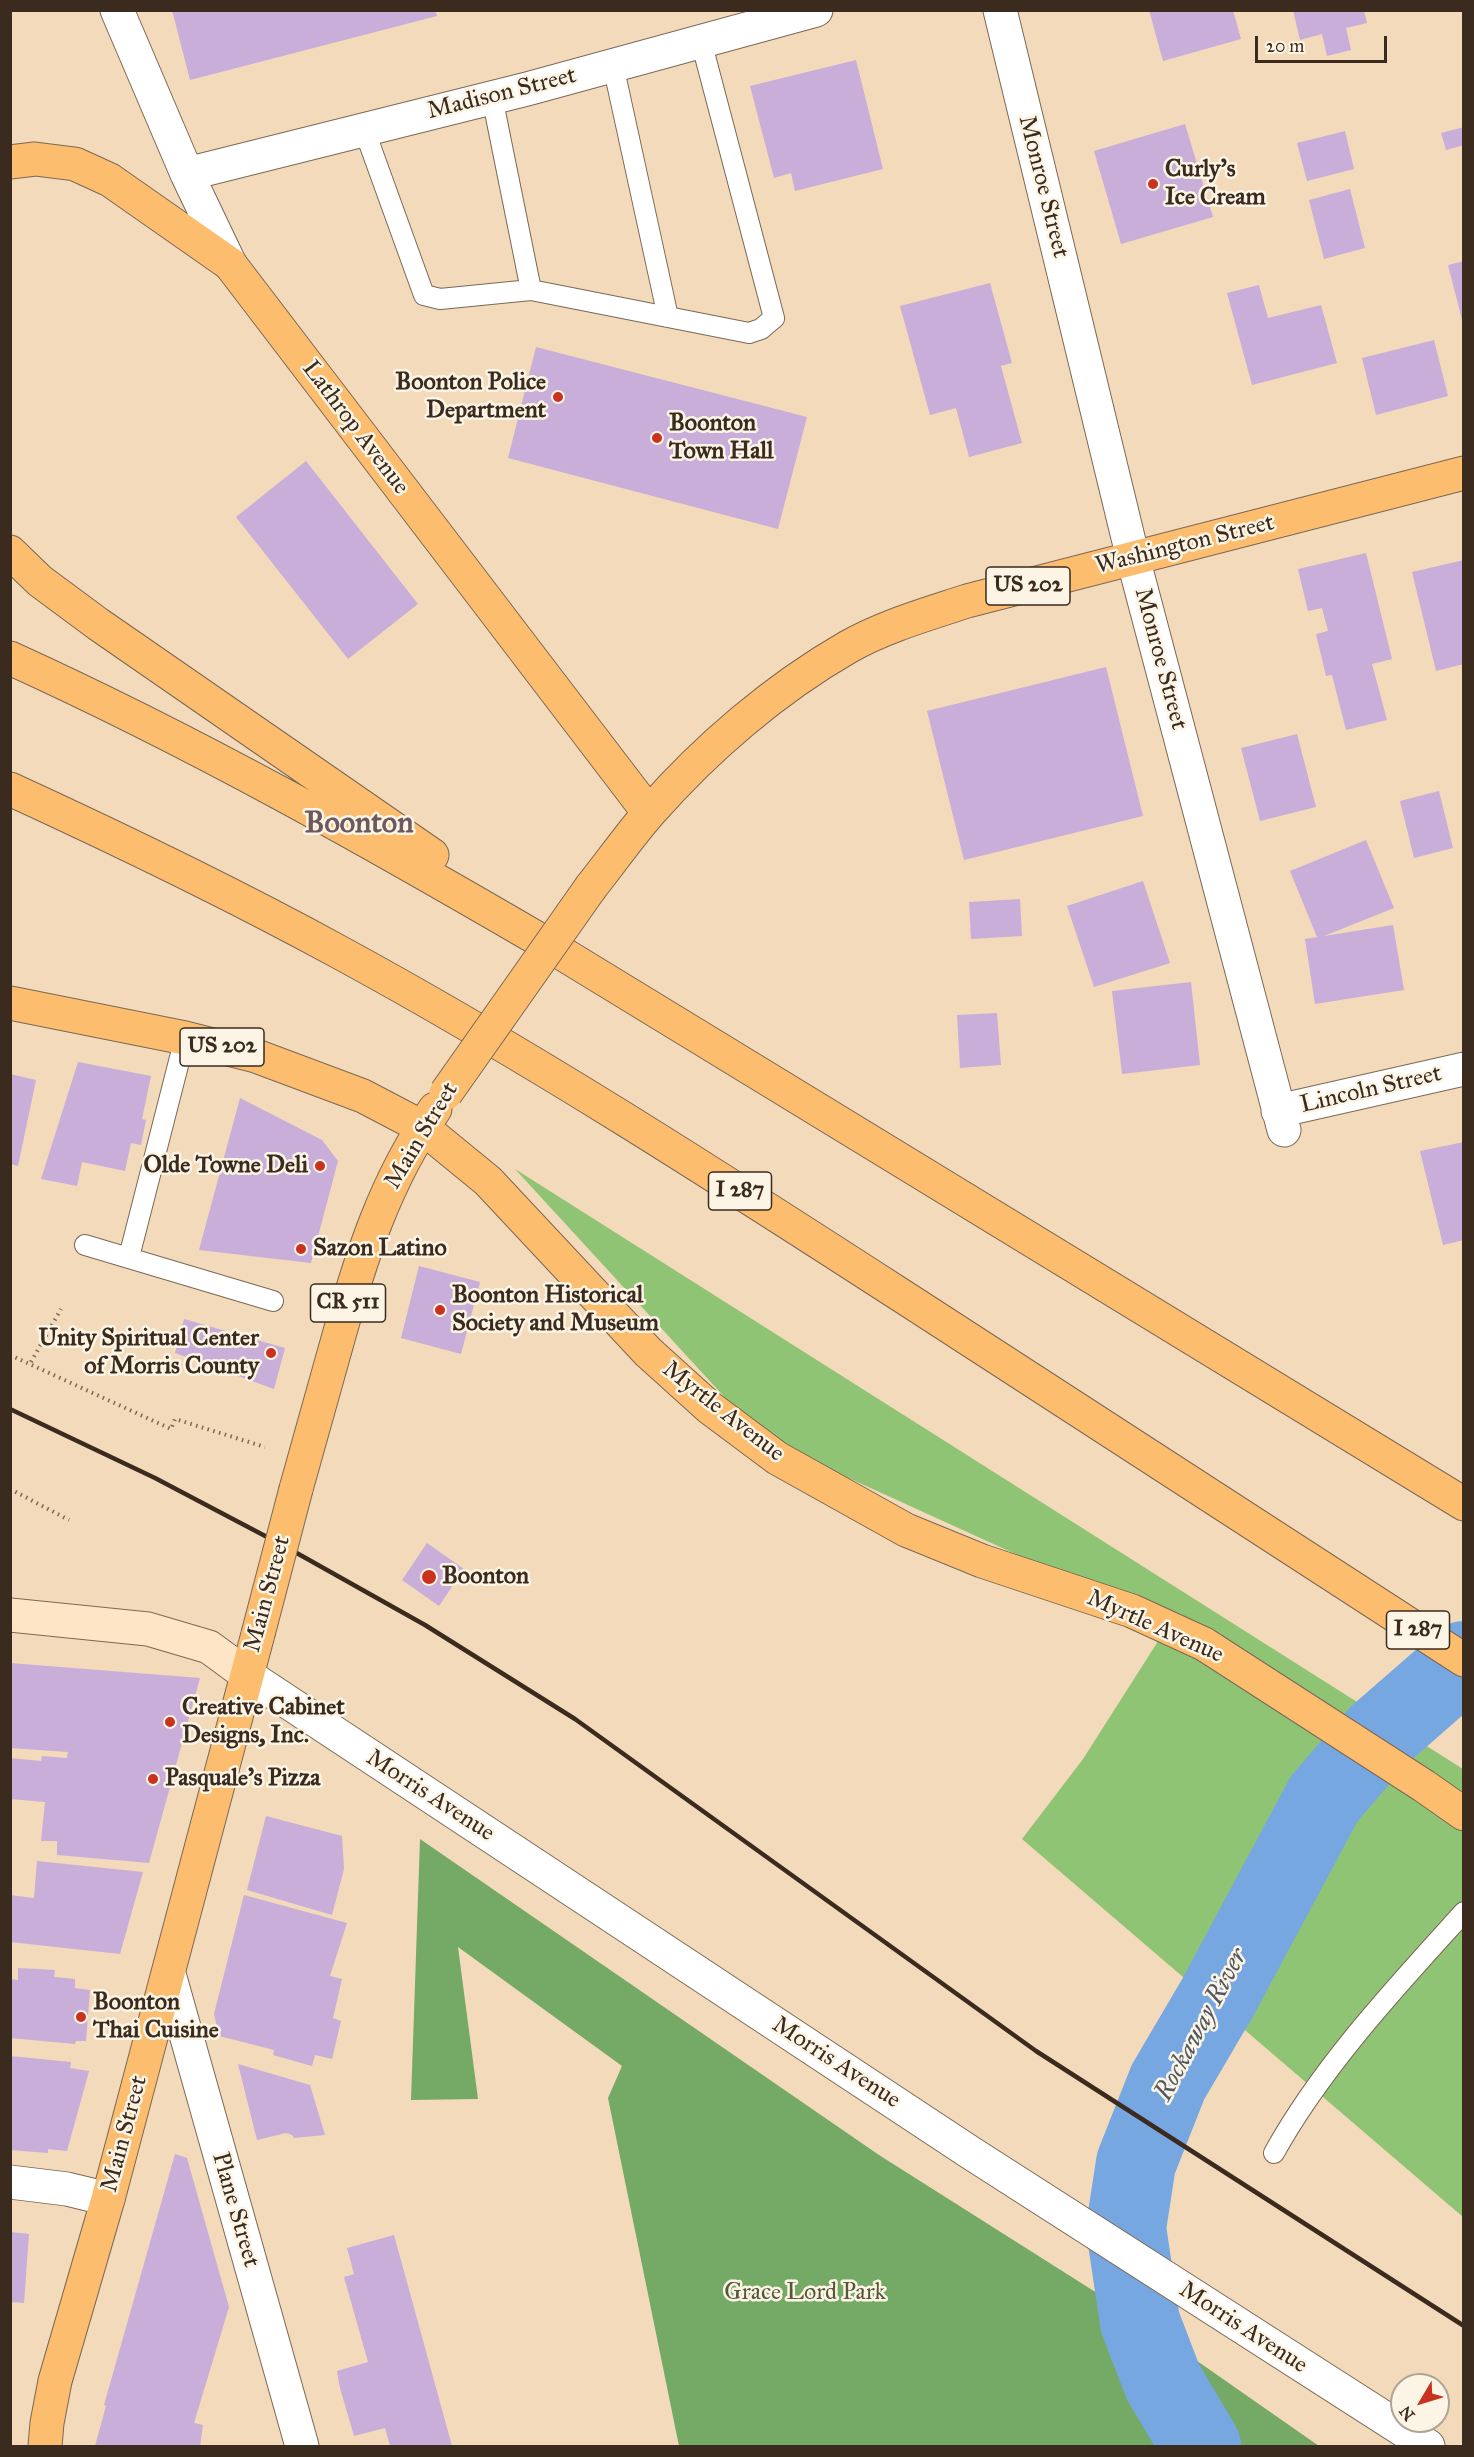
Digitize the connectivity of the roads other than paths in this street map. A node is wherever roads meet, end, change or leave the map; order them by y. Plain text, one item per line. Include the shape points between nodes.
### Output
1 (117, 10) edge
2 (816, 10) edge
3 (1000, 10) edge
4 (701, 41) junction
5 (613, 65) junction
6 (492, 97) junction
7 (364, 129) junction
8 (10, 162) edge
9 (187, 174) junction
10 (230, 264) junction
11 (531, 290) junction
12 (668, 317) junction
13 (1464, 473) edge
14 (10, 552) edge
15 (1134, 558) junction
16 (10, 658) edge
17 (10, 789) edge
18 (649, 813) junction
19 (10, 1003) edge
20 (686, 1030) junction
21 (185, 1038) junction
22 (1464, 1069) edge
23 (1281, 1121) joint
24 (423, 1127) junction
25 (86, 1245) dead end
26 (129, 1257) junction
27 (273, 1301) dead end
28 (1464, 1504) edge
29 (10, 1615) edge
30 (1464, 1660) edge
31 (247, 1675) junction
32 (1464, 1814) edge
33 (1464, 1912) edge
34 (169, 1974) junction
35 (1274, 2153) dead end
36 (10, 2182) edge
37 (108, 2199) junction
38 (45, 2446) edge
39 (302, 2446) edge
40 (1428, 2446) edge

1 - 9 street, Lathrop Avenue
2 - 4 street, Madison Street
3 - 15 street, Monroe Street
4 - 5 street, Madison Street
4 - 12 lane via 774,318 749,333
5 - 6 street, Madison Street
5 - 12 lane
6 - 7 street, Madison Street
6 - 11 lane
7 - 9 street, Madison Street
7 - 11 lane via 424,295 440,299
8 - 10 main road via 35,159 75,164 110,180
9 - 10 street, Lathrop Avenue
10 - 18 main road, Lathrop Avenue
11 - 12 lane
13 - 15 main road, Washington Street / US 202
14 - 20 main road via 98,624
15 - 18 main road, Washington Street / US 202 via 967,601 850,646 742,723 694,765
15 - 23 street, Monroe Street
16 - 20 main road via 92,695 282,793 394,855
17 - 30 main road, I 287 via 188,872 490,1037 751,1198
18 - 24 main road, Main Street / US 202, bridge via 591,887
19 - 21 main road, Myrtle Avenue / US 202
20 - 28 main road
21 - 24 main road, Myrtle Avenue / US 202 via 256,1056 312,1076 363,1096
21 - 26 lane
22 - 23 street, Lincoln Street
24 - 31 main road, Main Street / CR 511, bridge via 378,1211 362,1257
24 - 32 main road, Myrtle Avenue via 488,1182 648,1352 710,1408 777,1458 906,1530 982,1561 1132,1611 1204,1644
25 - 26 lane
26 - 27 lane
29 - 31 street via 148,1629 209,1647
31 - 34 main road, Main Street / CR 511
31 - 40 street, Morris Avenue via 971,2153
33 - 35 lane via 1389,1995 1293,2119
34 - 37 main road, Main Street / CR 511
34 - 39 street, Plane Street
36 - 37 street
37 - 38 main road, Main Street / CR 511 via 56,2381

